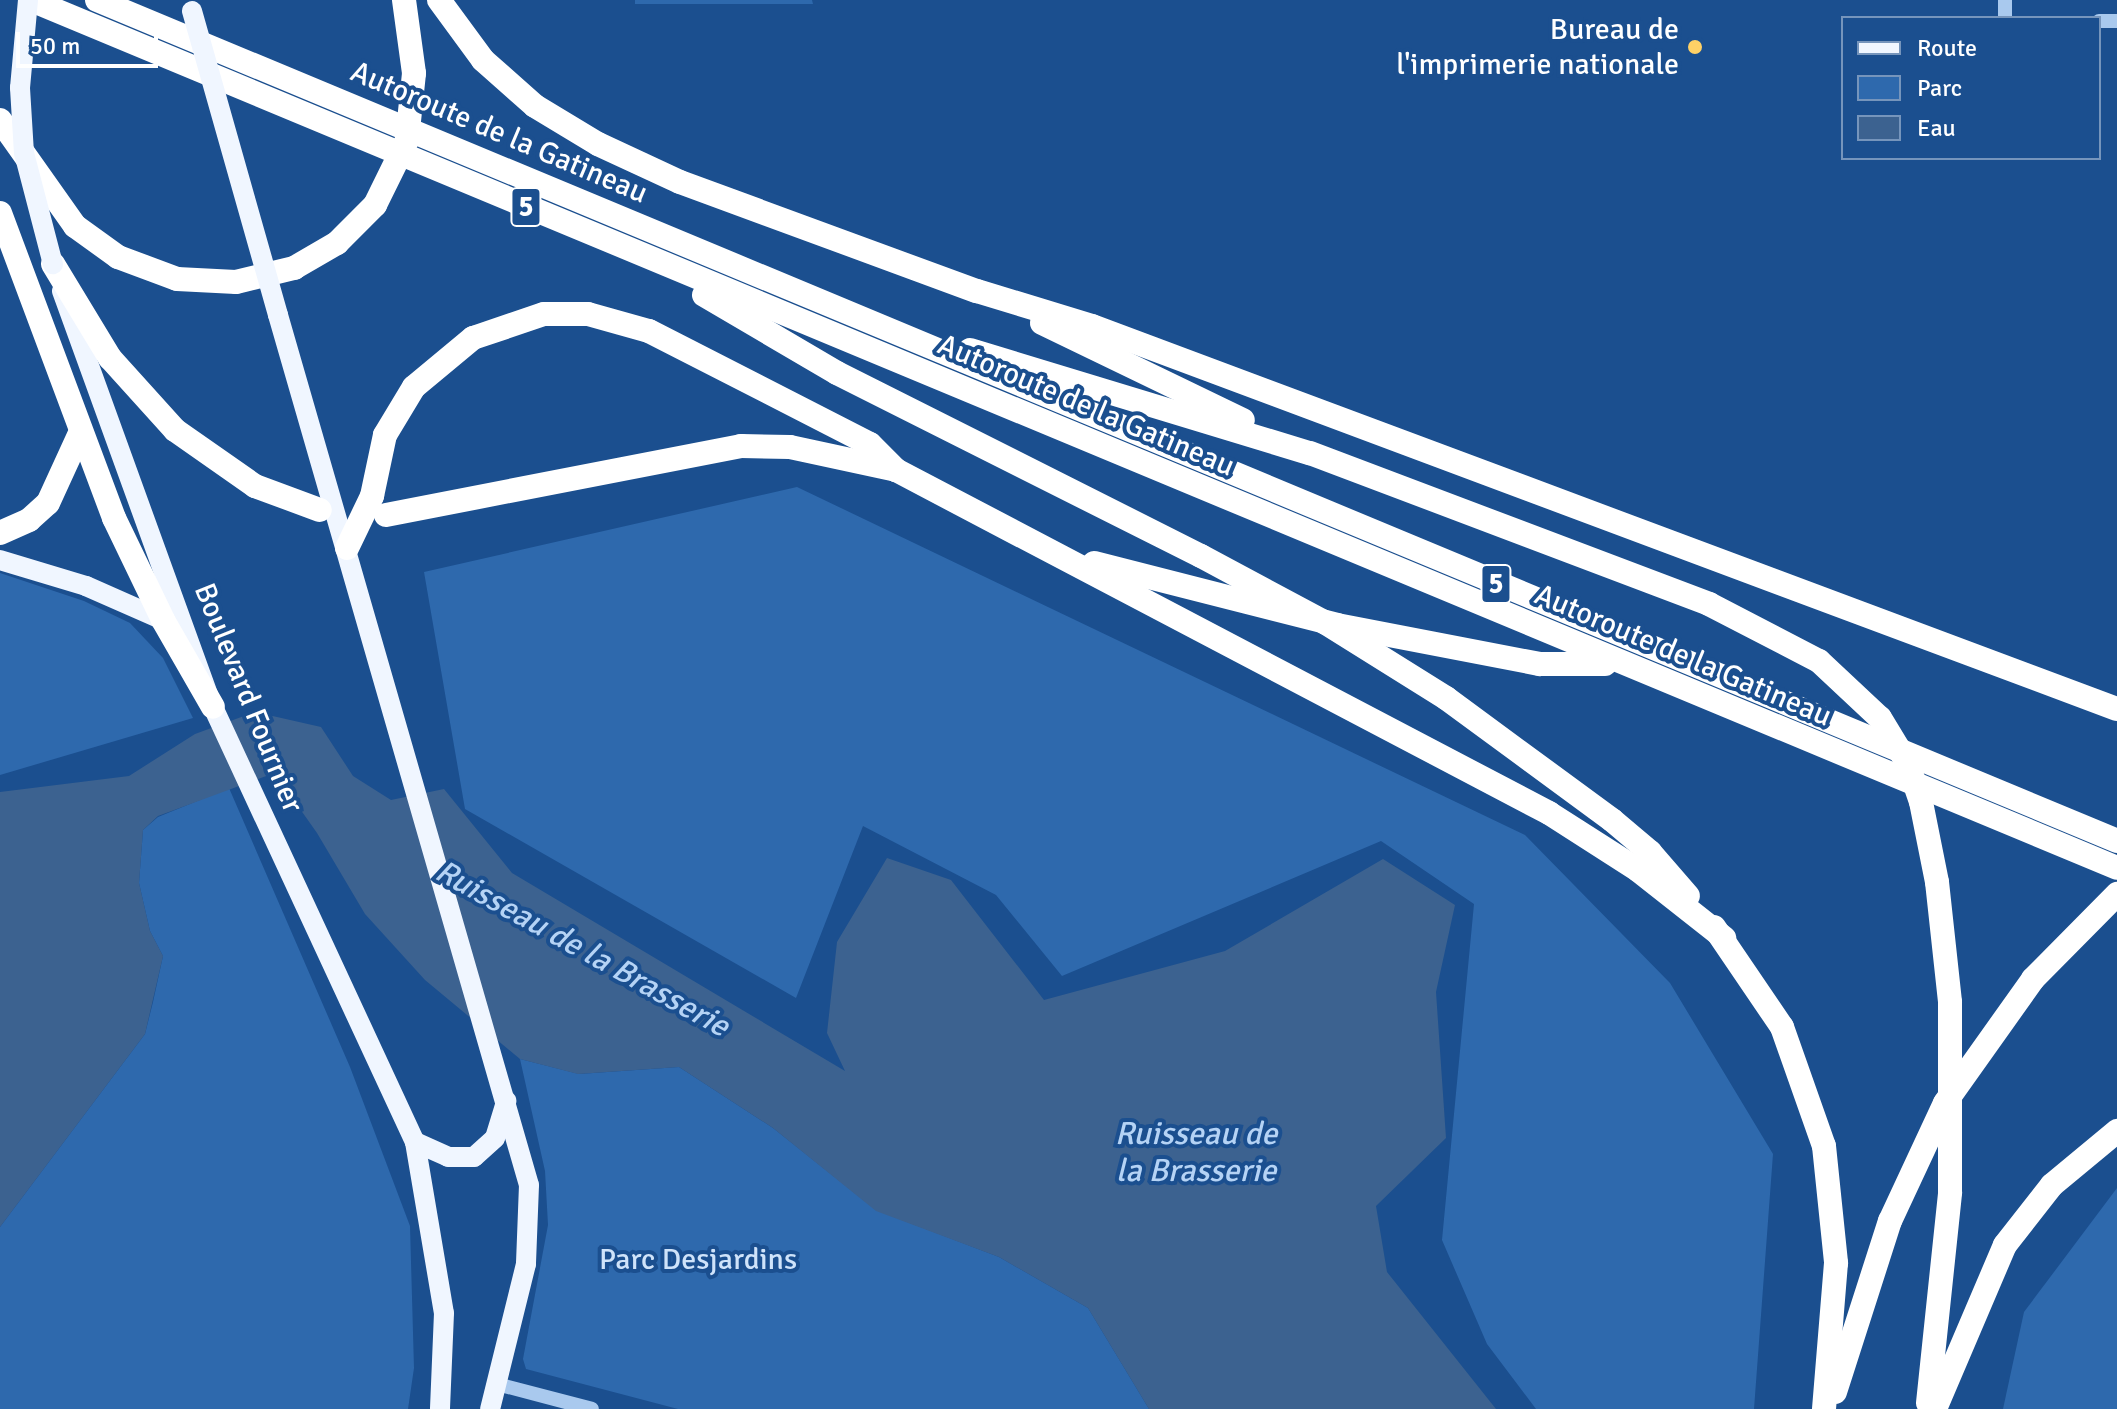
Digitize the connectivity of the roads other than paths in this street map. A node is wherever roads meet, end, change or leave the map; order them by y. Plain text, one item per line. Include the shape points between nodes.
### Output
1 (30, 0) edge
2 (97, 0) edge
3 (404, 0) edge
4 (439, 0) edge
5 (189, 4) edge
6 (0, 120) edge
7 (0, 213) edge
8 (619, 245) junction
9 (53, 264) joint
10 (977, 291) junction
11 (76, 314) junction
12 (876, 324) junction
13 (80, 433) junction
14 (1310, 453) junction
15 (896, 470) junction
16 (320, 510) dead end
17 (386, 515) dead end
18 (0, 533) edge
19 (347, 548) junction
20 (1065, 554) junction
21 (0, 560) edge
22 (163, 620) junction
23 (1619, 664) junction
24 (213, 707) junction
25 (2117, 709) edge
26 (2117, 841) edge
27 (2117, 868) edge
28 (2117, 894) edge
29 (1724, 938) junction
30 (507, 1098) junction
31 (2117, 1131) edge
32 (415, 1142) junction
33 (497, 1384) junction
34 (440, 1409) edge
35 (490, 1409) edge
36 (592, 1409) edge
37 (1826, 1409) edge
38 (1927, 1409) edge
39 (1935, 1409) edge

1 - 8 highway, Autoroute de la Gatineau / 5
1 - 9 main road, bridge via 20,88 24,153
2 - 12 highway, Autoroute de la Gatineau / 5
3 - 6 highway, bridge via 414,73 407,140 375,205 337,243 294,268 236,282 177,279 118,257 75,226
4 - 10 highway via 495,72 585,137 680,182
5 - 19 main road, bridge
7 - 13 highway
8 - 23 highway, Autoroute de la Gatineau / 5
8 - 29 highway, bridge via 837,373 1317,618 1446,698 1650,852
9 - 11 highway
10 - 14 highway
10 - 25 highway via 1092,326
11 - 16 highway via 129,382 189,442 255,486
11 - 24 main road, Boulevard Fournier
12 - 14 highway via 1101,386
12 - 26 highway, Autoroute de la Gatineau / 5
13 - 18 highway via 48,503 29,520
13 - 22 highway
14 - 38 highway, bridge via 1709,604 1819,661 1880,718 1908,764 1921,802 1947,969 1953,1094 1950,1192
15 - 17 highway via 790,447 741,446
15 - 19 highway via 870,444 649,331 588,314 544,314 473,338 414,387 385,435 372,496
15 - 20 highway
19 - 30 main road
20 - 23 highway via 1231,602 1337,625 1540,664
20 - 29 highway via 1152,608 1549,813 1638,870
21 - 22 main road via 86,586
22 - 24 highway
23 - 27 highway, Autoroute de la Gatineau / 5
24 - 32 main road, Boulevard Fournier
28 - 37 highway via 2068,940 1987,1038 1931,1127 1886,1233
29 - 37 highway via 1782,1027 1824,1146 1836,1263
30 - 32 main road via 495,1138 474,1157 448,1157
30 - 33 main road via 529,1185 530,1233
31 - 39 highway via 2052,1185 2015,1229 1987,1279
32 - 34 main road, Boulevard Fournier via 443,1300
33 - 35 main road
33 - 36 street

